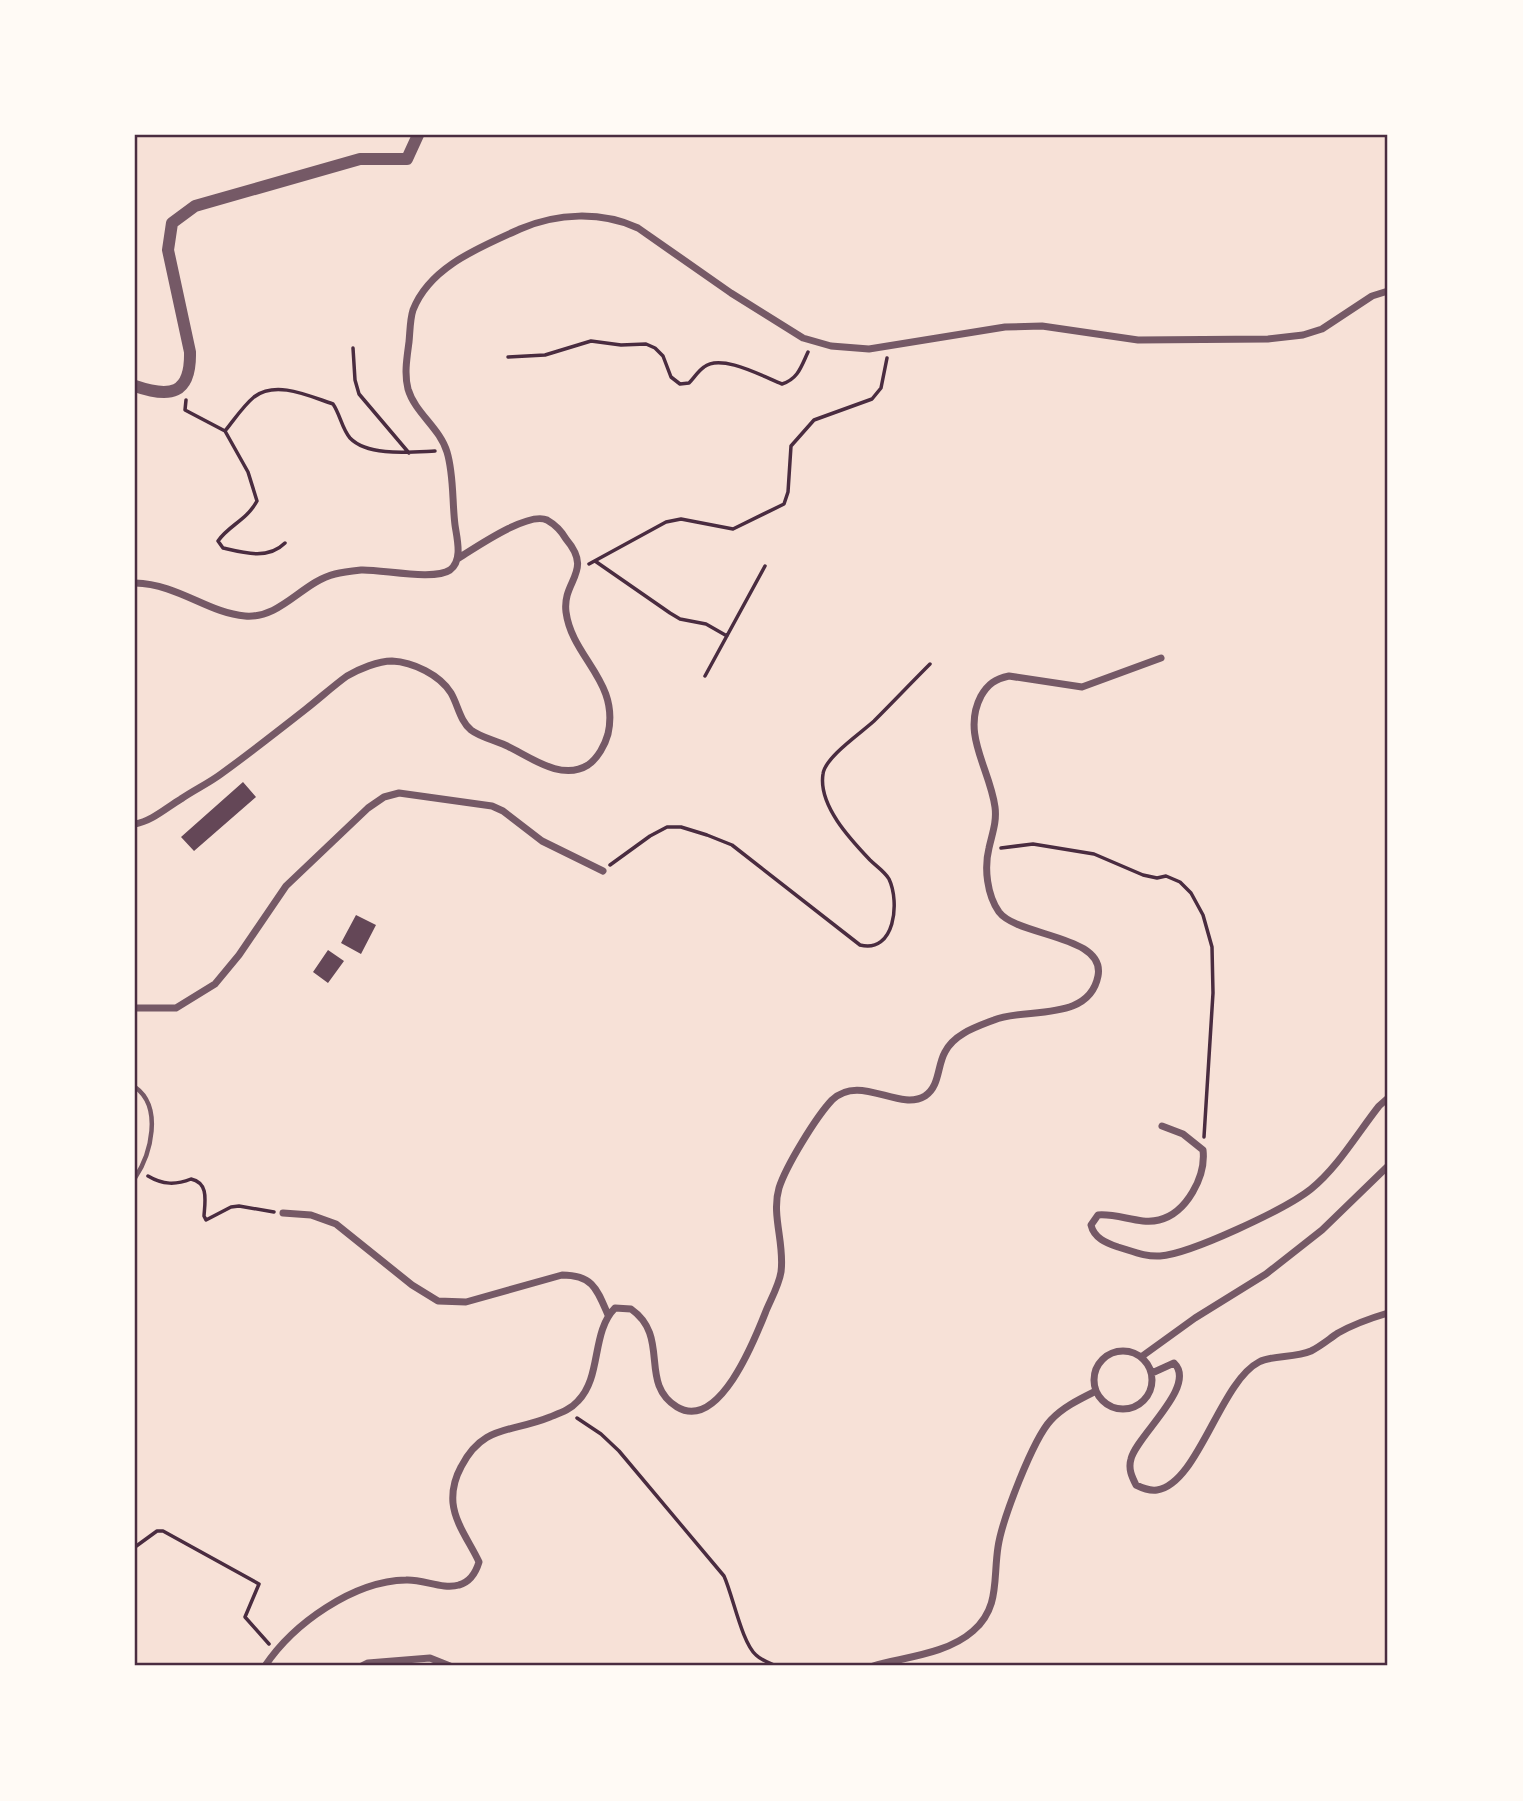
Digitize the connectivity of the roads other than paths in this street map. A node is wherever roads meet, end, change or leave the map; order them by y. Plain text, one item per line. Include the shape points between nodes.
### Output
1 (418, 135) edge
2 (1388, 290) edge
3 (135, 386) edge
4 (457, 559) junction
5 (135, 583) edge
6 (1161, 657) dead end
7 (135, 824) edge
8 (603, 871) road end
9 (135, 1008) edge
10 (135, 1087) edge
11 (1388, 1098) edge
12 (1162, 1126) dead end
13 (1388, 1166) edge
14 (135, 1178) edge
15 (283, 1213) road end
16 (1388, 1313) edge
17 (608, 1315) junction
18 (1141, 1357) junction
19 (1152, 1373) junction
20 (1096, 1391) junction
21 (265, 1666) edge
22 (362, 1666) edge
23 (450, 1666) edge
24 (873, 1666) edge

1 - 3 street via 407,159 360,159 195,206 172,223 168,250 191,352 188,377 172,392
2 - 4 street via 1322,330 1268,339 1138,340 1042,326 994,328 888,347 848,348 803,338 627,223 587,216 552,218 468,253 441,273 413,311 408,389 447,451
4 - 5 street via 444,573 360,570 332,575 261,615 231,614 179,591
4 - 7 street via 535,518 547,520 575,549 578,570 566,611 572,632 607,693 611,720 607,739 590,763 577,770 561,770 479,734 462,719 450,691 437,678 407,663 391,661 348,676 217,777
6 - 17 street via 1082,687 1009,676 997,679 987,686 973,720 995,806 986,870 997,909 1012,924 1066,940 1092,956 1098,965 1094,988 1071,1007 999,1017 965,1032 944,1054 926,1096 905,1098 854,1090 833,1100 785,1173 778,1191 781,1272 751,1349 726,1390 712,1402 691,1412 671,1402 657,1382 648,1325 631,1308 615,1308
8 - 9 street via 542,841 492,806 398,793 384,797 286,886 215,984 176,1008
10 - 14 lane via 150,1107 151,1123 151,1143
11 - 12 street via 1327,1173 1284,1206 1177,1252 1144,1255 1109,1244 1097,1237 1091,1225 1098,1214 1159,1220 1190,1196 1202,1174 1203,1150 1183,1134
13 - 18 street via 1322,1230
15 - 17 street via 311,1215 336,1224 438,1301 466,1302 575,1275 598,1291
16 - 19 street via 1341,1331 1311,1351 1260,1361 1243,1375 1182,1472 1156,1490 1136,1485 1130,1459 1171,1399 1179,1370 1174,1363
17 - 21 street via 579,1400 530,1425 488,1435 456,1476 453,1505 479,1562 466,1583 456,1587 407,1580 360,1589 290,1634
18 - 19 street
18 - 20 street via 1123,1350 1105,1356 1095,1372
19 - 20 street via 1150,1392 1137,1406 1108,1406
20 - 24 street via 1051,1420 1035,1442 998,1547 993,1604 985,1619 957,1642
22 - 23 street via 430,1658

